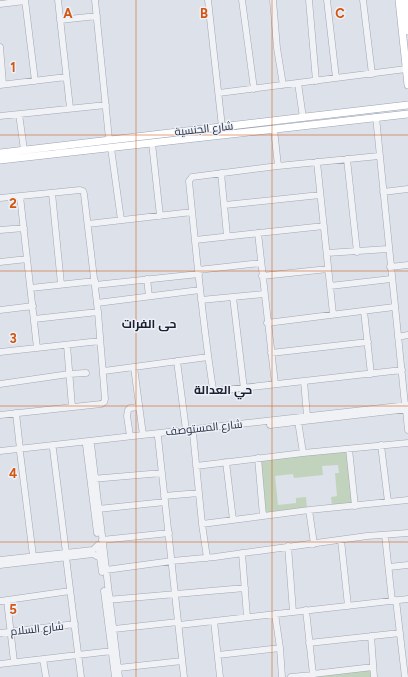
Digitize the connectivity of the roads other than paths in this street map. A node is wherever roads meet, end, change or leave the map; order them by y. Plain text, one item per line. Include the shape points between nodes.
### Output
1 (25, 0) edge
2 (58, 0) edge
3 (95, 0) edge
4 (208, 0) edge
5 (243, 0) edge
6 (273, 0) edge
7 (309, 0) edge
8 (327, 0) edge
9 (363, 0) edge
10 (399, 0) edge
11 (405, 0) edge
12 (0, 4) edge
13 (96, 16) junction
14 (60, 20) junction
15 (408, 31) edge
16 (0, 47) edge
17 (407, 69) edge
18 (372, 74) junction
19 (66, 77) junction
20 (336, 78) junction
21 (35, 81) junction
22 (316, 81) junction
23 (298, 83) junction
24 (2, 85) edge
25 (283, 85) junction
26 (408, 85) edge
27 (254, 89) junction
28 (219, 93) junction
29 (106, 105) junction
30 (408, 105) edge
31 (70, 108) junction
32 (19, 114) junction
33 (408, 114) edge
34 (0, 116) edge
35 (376, 117) junction
36 (303, 118) junction
37 (222, 126) junction
38 (274, 129) junction
39 (174, 132) junction
40 (164, 133) junction
41 (110, 139) junction
42 (174, 141) junction
43 (165, 142) junction
44 (152, 143) junction
45 (110, 148) junction
46 (24, 150) junction
47 (0, 153) edge
48 (379, 156) junction
49 (347, 159) junction
50 (0, 160) edge
51 (316, 162) junction
52 (278, 166) junction
53 (221, 173) junction
54 (408, 189) edge
55 (383, 192) junction
56 (52, 193) junction
57 (320, 195) junction
58 (20, 196) junction
59 (0, 198) edge
60 (225, 205) junction
61 (192, 212) junction
62 (160, 216) junction
63 (121, 220) junction
64 (88, 224) junction
65 (324, 226) junction
66 (24, 228) junction
67 (0, 230) edge
68 (258, 233) junction
69 (227, 236) junction
70 (195, 240) junction
71 (388, 249) junction
72 (357, 252) junction
73 (327, 253) junction
74 (27, 259) junction
75 (0, 262) edge
76 (261, 262) junction
77 (408, 265) edge
78 (390, 267) junction
79 (328, 268) junction
80 (198, 272) junction
81 (262, 276) junction
82 (147, 279) junction
83 (391, 279) junction
84 (95, 283) junction
85 (61, 284) junction
86 (330, 286) junction
87 (31, 288) junction
88 (200, 290) junction
89 (264, 294) junction
90 (148, 296) junction
91 (233, 297) junction
92 (201, 300) junction
93 (97, 303) junction
94 (32, 306) junction
95 (394, 307) junction
96 (0, 310) edge
97 (364, 311) junction
98 (98, 312) junction
99 (333, 314) junction
100 (34, 319) junction
101 (267, 322) junction
102 (408, 335) edge
103 (398, 337) junction
104 (100, 341) junction
105 (368, 342) junction
106 (67, 345) junction
107 (38, 348) junction
108 (0, 352) edge
109 (271, 353) junction
110 (208, 357) junction
111 (177, 361) junction
112 (134, 367) junction
113 (402, 370) junction
114 (104, 371) junction
115 (86, 373) dead end
116 (69, 374) junction
117 (371, 374) junction
118 (304, 381) junction
119 (0, 384) edge
120 (275, 384) junction
121 (244, 388) junction
122 (72, 407) junction
123 (139, 407) junction
124 (407, 407) edge
125 (16, 413) junction
126 (0, 415) edge
127 (335, 415) junction
128 (307, 416) junction
129 (298, 422) junction
130 (216, 428) junction
131 (186, 430) junction
132 (408, 430) edge
133 (193, 433) junction
134 (143, 435) junction
135 (130, 436) junction
136 (158, 437) junction
137 (408, 443) edge
138 (88, 445) junction
139 (381, 446) junction
140 (43, 448) junction
141 (349, 448) junction
142 (53, 449) junction
143 (20, 450) junction
144 (1, 452) edge
145 (303, 453) junction
146 (258, 458) junction
147 (226, 462) junction
148 (196, 466) junction
149 (162, 473) junction
150 (93, 479) junction
151 (199, 494) junction
152 (165, 499) junction
153 (408, 500) edge
154 (388, 502) junction
155 (355, 506) junction
156 (98, 509) junction
157 (310, 510) junction
158 (262, 516) junction
159 (233, 520) junction
160 (202, 524) junction
161 (168, 533) junction
162 (408, 533) edge
163 (385, 535) junction
164 (341, 540) junction
165 (100, 542) junction
166 (314, 544) junction
167 (288, 546) junction
168 (93, 552) junction
169 (242, 553) junction
170 (66, 555) junction
171 (33, 556) junction
172 (100, 558) junction
173 (207, 558) junction
174 (0, 560) edge
175 (172, 561) junction
176 (0, 565) edge
177 (408, 565) edge
178 (389, 567) junction
179 (106, 570) junction
180 (245, 588) junction
181 (70, 591) junction
182 (175, 594) junction
183 (408, 599) edge
184 (7, 600) junction
185 (108, 600) junction
186 (394, 600) junction
187 (0, 601) edge
188 (348, 606) junction
189 (306, 610) junction
190 (293, 612) junction
191 (275, 614) junction
192 (247, 617) junction
193 (214, 621) junction
194 (74, 624) junction
195 (178, 624) junction
196 (114, 629) junction
197 (10, 632) junction
198 (0, 633) edge
199 (400, 633) junction
200 (371, 636) junction
201 (309, 643) junction
202 (280, 648) junction
203 (112, 651) junction
204 (78, 655) junction
205 (218, 655) junction
206 (43, 659) junction
207 (182, 661) junction
208 (14, 662) junction
209 (0, 664) edge
210 (373, 667) junction
211 (118, 668) junction
212 (313, 674) junction
213 (46, 677) edge
214 (81, 677) edge
215 (115, 677) edge
216 (119, 677) edge
217 (184, 677) edge
218 (220, 677) edge
219 (282, 677) edge
220 (291, 677) edge
221 (374, 677) edge
222 (405, 677) edge

1 - 12 street
1 - 21 street
2 - 14 street
3 - 13 street
4 - 28 street
5 - 27 street
6 - 25 street
7 - 22 street
8 - 20 street
9 - 18 street
10 - 17 main road
11 - 15 main road
13 - 14 street
13 - 29 street
14 - 19 street
16 - 24 street
17 - 18 street
17 - 26 main road
18 - 20 street
19 - 21 street
19 - 31 street
20 - 22 street
21 - 24 street
22 - 23 street
23 - 25 street
23 - 36 street
25 - 27 street
27 - 28 street
28 - 37 street
29 - 31 street
29 - 41 street
30 - 36 main road, شارع الجنسية
31 - 32 street
32 - 34 street
32 - 46 street
33 - 35 main road, شارع الجنسية
35 - 38 main road, شارع الجنسية
35 - 48 street
36 - 37 main road, شارع الجنسية
37 - 39 main road, شارع الجنسية
38 - 42 main road, شارع الجنسية
38 - 52 street
39 - 40 main road, شارع الجنسية
39 - 42 main road
40 - 41 main road, شارع الجنسية
40 - 43 main road
41 - 46 main road, شارع الجنسية
42 - 43 main road, شارع الجنسية
43 - 44 main road, شارع الجنسية
44 - 45 main road, شارع الجنسية
44 - 62 street
45 - 50 main road, شارع الجنسية
45 - 63 street
46 - 47 main road, شارع الجنسية
48 - 49 street
48 - 55 street
49 - 51 street
49 - 72 street
51 - 52 street
51 - 57 street
52 - 53 street
53 - 60 street
53 - 61 street via 190,179
54 - 55 street
55 - 71 street
56 - 58 street
56 - 64 street via 80,190 83,192
56 - 85 street
57 - 60 street
57 - 65 street
58 - 59 street
58 - 66 street
60 - 69 street
61 - 62 street
61 - 70 street
62 - 63 street
63 - 64 street
64 - 84 street
65 - 68 street
65 - 73 street
66 - 67 street
66 - 74 street
68 - 69 street
68 - 76 street
69 - 70 street
70 - 80 street
71 - 72 street
71 - 78 street
72 - 73 street
73 - 79 street
74 - 75 street
74 - 87 street
76 - 80 street
76 - 81 street
77 - 78 street
78 - 83 street
79 - 81 street
79 - 86 street
80 - 82 street
80 - 88 street
81 - 89 street
82 - 84 street
82 - 90 street
83 - 86 street
83 - 95 street
84 - 85 street
84 - 93 street
85 - 87 street
86 - 99 street
87 - 94 street
88 - 90 street
88 - 92 street
89 - 91 street
89 - 101 street
90 - 93 street
91 - 92 street
91 - 121 street
92 - 110 street
93 - 98 street
94 - 96 street
94 - 100 street
95 - 97 street
95 - 103 street
97 - 99 street
97 - 105 street
98 - 100 street
98 - 104 street
99 - 101 street
100 - 107 street
101 - 109 street
102 - 103 street
103 - 113 street
104 - 106 street
104 - 114 street
105 - 109 street
105 - 117 street
106 - 107 street
106 - 116 street
107 - 108 street
109 - 120 street
110 - 111 street
110 - 121 street via 215,391
111 - 112 street
111 - 131 street
112 - 114 street
112 - 123 street
113 - 117 street
113 - 124 street
114 - 122 street via 104,402
115 - 116 street
116 - 119 street
116 - 122 street
117 - 118 street
118 - 120 street
118 - 128 street
120 - 121 street
122 - 125 street
123 - 134 street
123 - 135 street via 128,410
124 - 127 street, شارع المستوصف
124 - 132 street
125 - 126 street
125 - 143 street
127 - 128 street, شارع المستوصف
127 - 129 street, شارع المستوصف
128 - 130 street, شارع المستوصف
129 - 130 street, شارع المستوصف
129 - 145 street
130 - 131 street, شارع المستوصف
130 - 133 street, شارع المستوصف
131 - 134 street, شارع المستوصف
133 - 136 street, شارع المستوصف
133 - 148 street
134 - 135 street, شارع المستوصف
135 - 140 street, شارع المستوصف
136 - 138 street, شارع المستوصف
136 - 149 street
137 - 139 street
138 - 142 street, شارع المستوصف
138 - 150 street
139 - 141 street
139 - 154 street
140 - 142 street, شارع المستوصف
140 - 143 street, شارع المستوصف
141 - 145 street
141 - 155 street
142 - 170 street
143 - 144 street, شارع المستوصف
143 - 171 street
145 - 146 street
146 - 147 street
146 - 158 street
147 - 148 street
147 - 159 street
148 - 151 street
149 - 150 street
149 - 152 street
150 - 156 street
150 - 165 street
151 - 152 street
151 - 160 street
152 - 156 street
152 - 161 street
153 - 154 street
154 - 155 street
155 - 157 street
156 - 165 street
157 - 158 street
157 - 166 street
158 - 159 street
159 - 160 street
160 - 173 street
161 - 165 street
161 - 175 street
162 - 163 street
163 - 164 street
163 - 178 street
164 - 166 street
164 - 188 street
165 - 168 street
165 - 172 street
165 - 179 street
166 - 167 street
167 - 169 street
167 - 190 street
168 - 170 street
168 - 172 street
169 - 173 street
169 - 180 street
170 - 171 street
170 - 176 street
170 - 181 street
171 - 174 street
172 - 185 street
173 - 175 street
175 - 179 street
175 - 182 street
177 - 178 street
178 - 186 street
179 - 185 street
180 - 182 street
180 - 192 street
181 - 184 street
181 - 194 street
182 - 185 street
182 - 195 street
183 - 186 street
184 - 187 street
184 - 197 street
185 - 196 street
185 - 203 street
186 - 188 street
186 - 199 street
188 - 189 street
189 - 190 street
189 - 201 street
190 - 191 street
191 - 192 street
191 - 202 street
192 - 193 street
193 - 195 street
193 - 205 street
194 - 197 street, شارع السلام
194 - 204 street
195 - 196 street
195 - 207 street
196 - 211 street
197 - 198 street, شارع السلام
197 - 208 street
199 - 200 street
199 - 222 street
200 - 201 street
200 - 210 street
201 - 212 street
202 - 205 street
202 - 219 street
203 - 204 street
203 - 215 street
204 - 206 street
204 - 214 street
205 - 218 street
206 - 208 street
206 - 213 street
207 - 211 street
207 - 217 street
208 - 209 street
210 - 212 street
210 - 221 street
211 - 216 street
212 - 220 street

